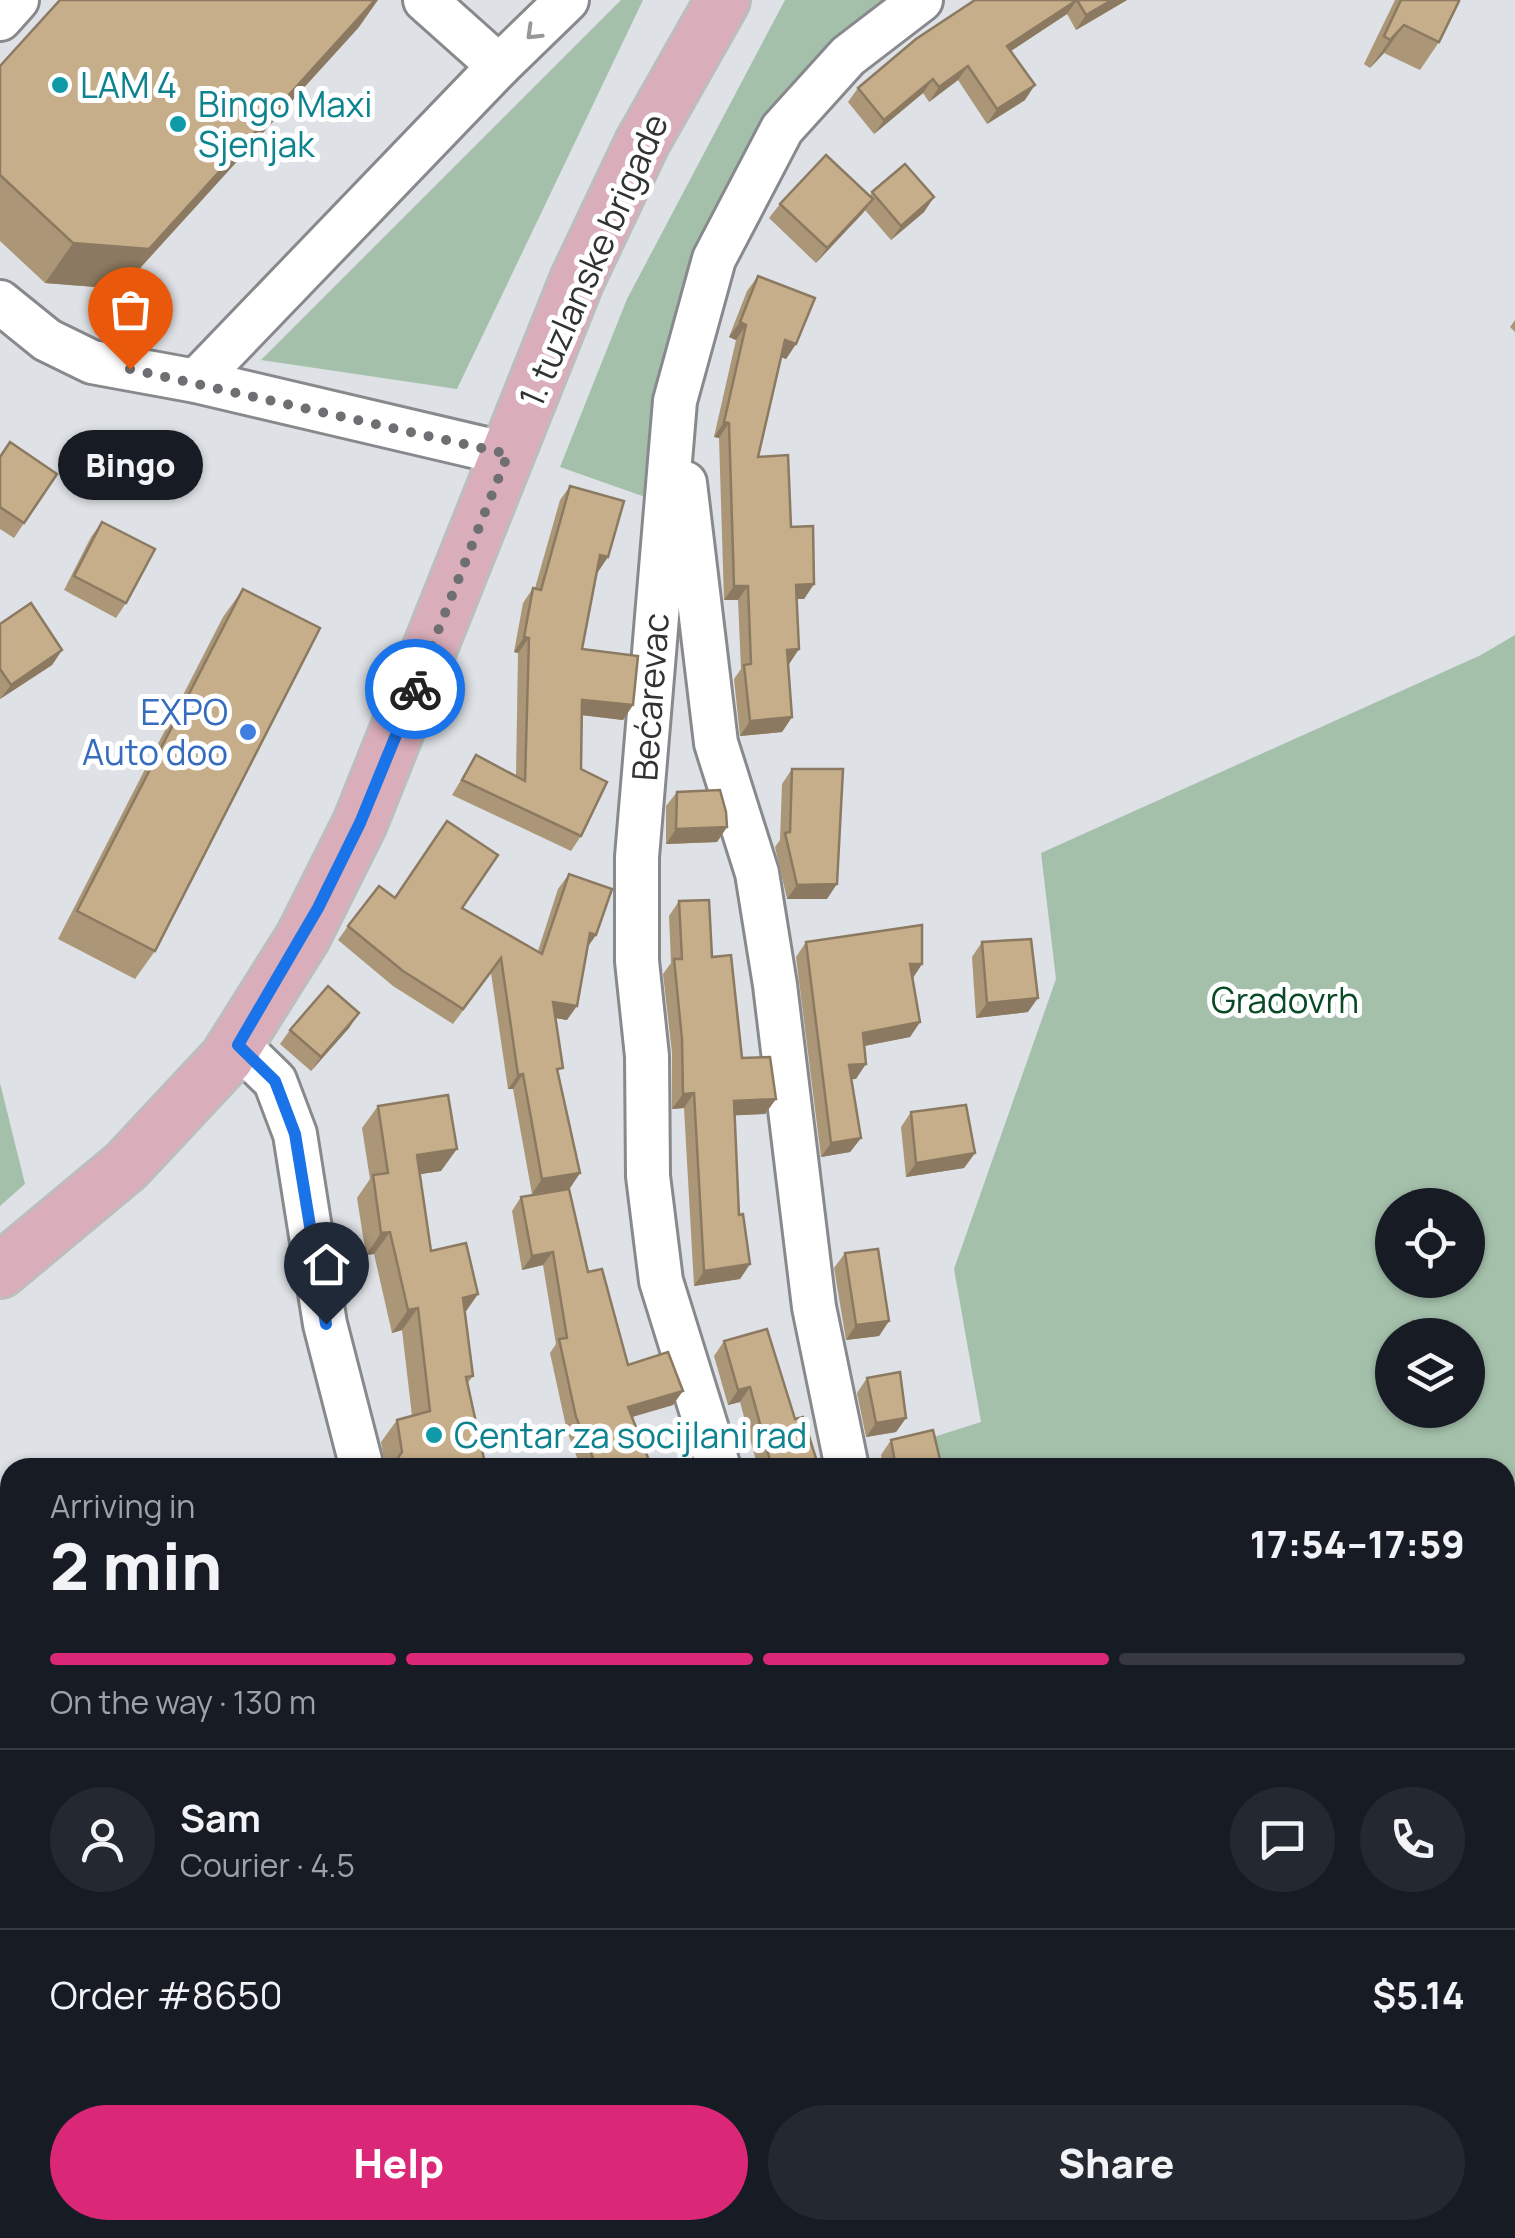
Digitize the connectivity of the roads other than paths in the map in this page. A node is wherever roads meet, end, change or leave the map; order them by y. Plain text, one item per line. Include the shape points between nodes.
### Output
1 (17, 0) edge
2 (425, 0) edge
3 (567, 0) edge
4 (724, 0) edge
5 (921, 0) edge
6 (0, 19) edge
7 (498, 66) junction
8 (0, 302) edge
9 (196, 381) junction
10 (675, 401) junction
11 (508, 454) junction
12 (238, 1045) junction
13 (0, 1271) edge
14 (360, 1458) edge
15 (716, 1458) edge
16 (845, 1458) edge

1 - 6 street
2 - 7 street
3 -> 7 street
4 - 11 main road, 1. tuzlanske brigade via 642,143 577,280
5 - 10 street, Bećarevac via 848,56 782,130 714,259
7 - 9 street
8 - 9 street via 48,340 92,362
9 - 11 street
10 - 15 street, Bećarevac via 637,857 637,962 648,1056 648,1176 661,1281
10 - 16 street via 716,743 756,873 814,1307
11 - 12 main road, 1. tuzlanske brigade via 360,823
12 - 13 main road, 1. tuzlanske brigade via 126,1166
12 - 14 street via 275,1081 295,1134 326,1324

